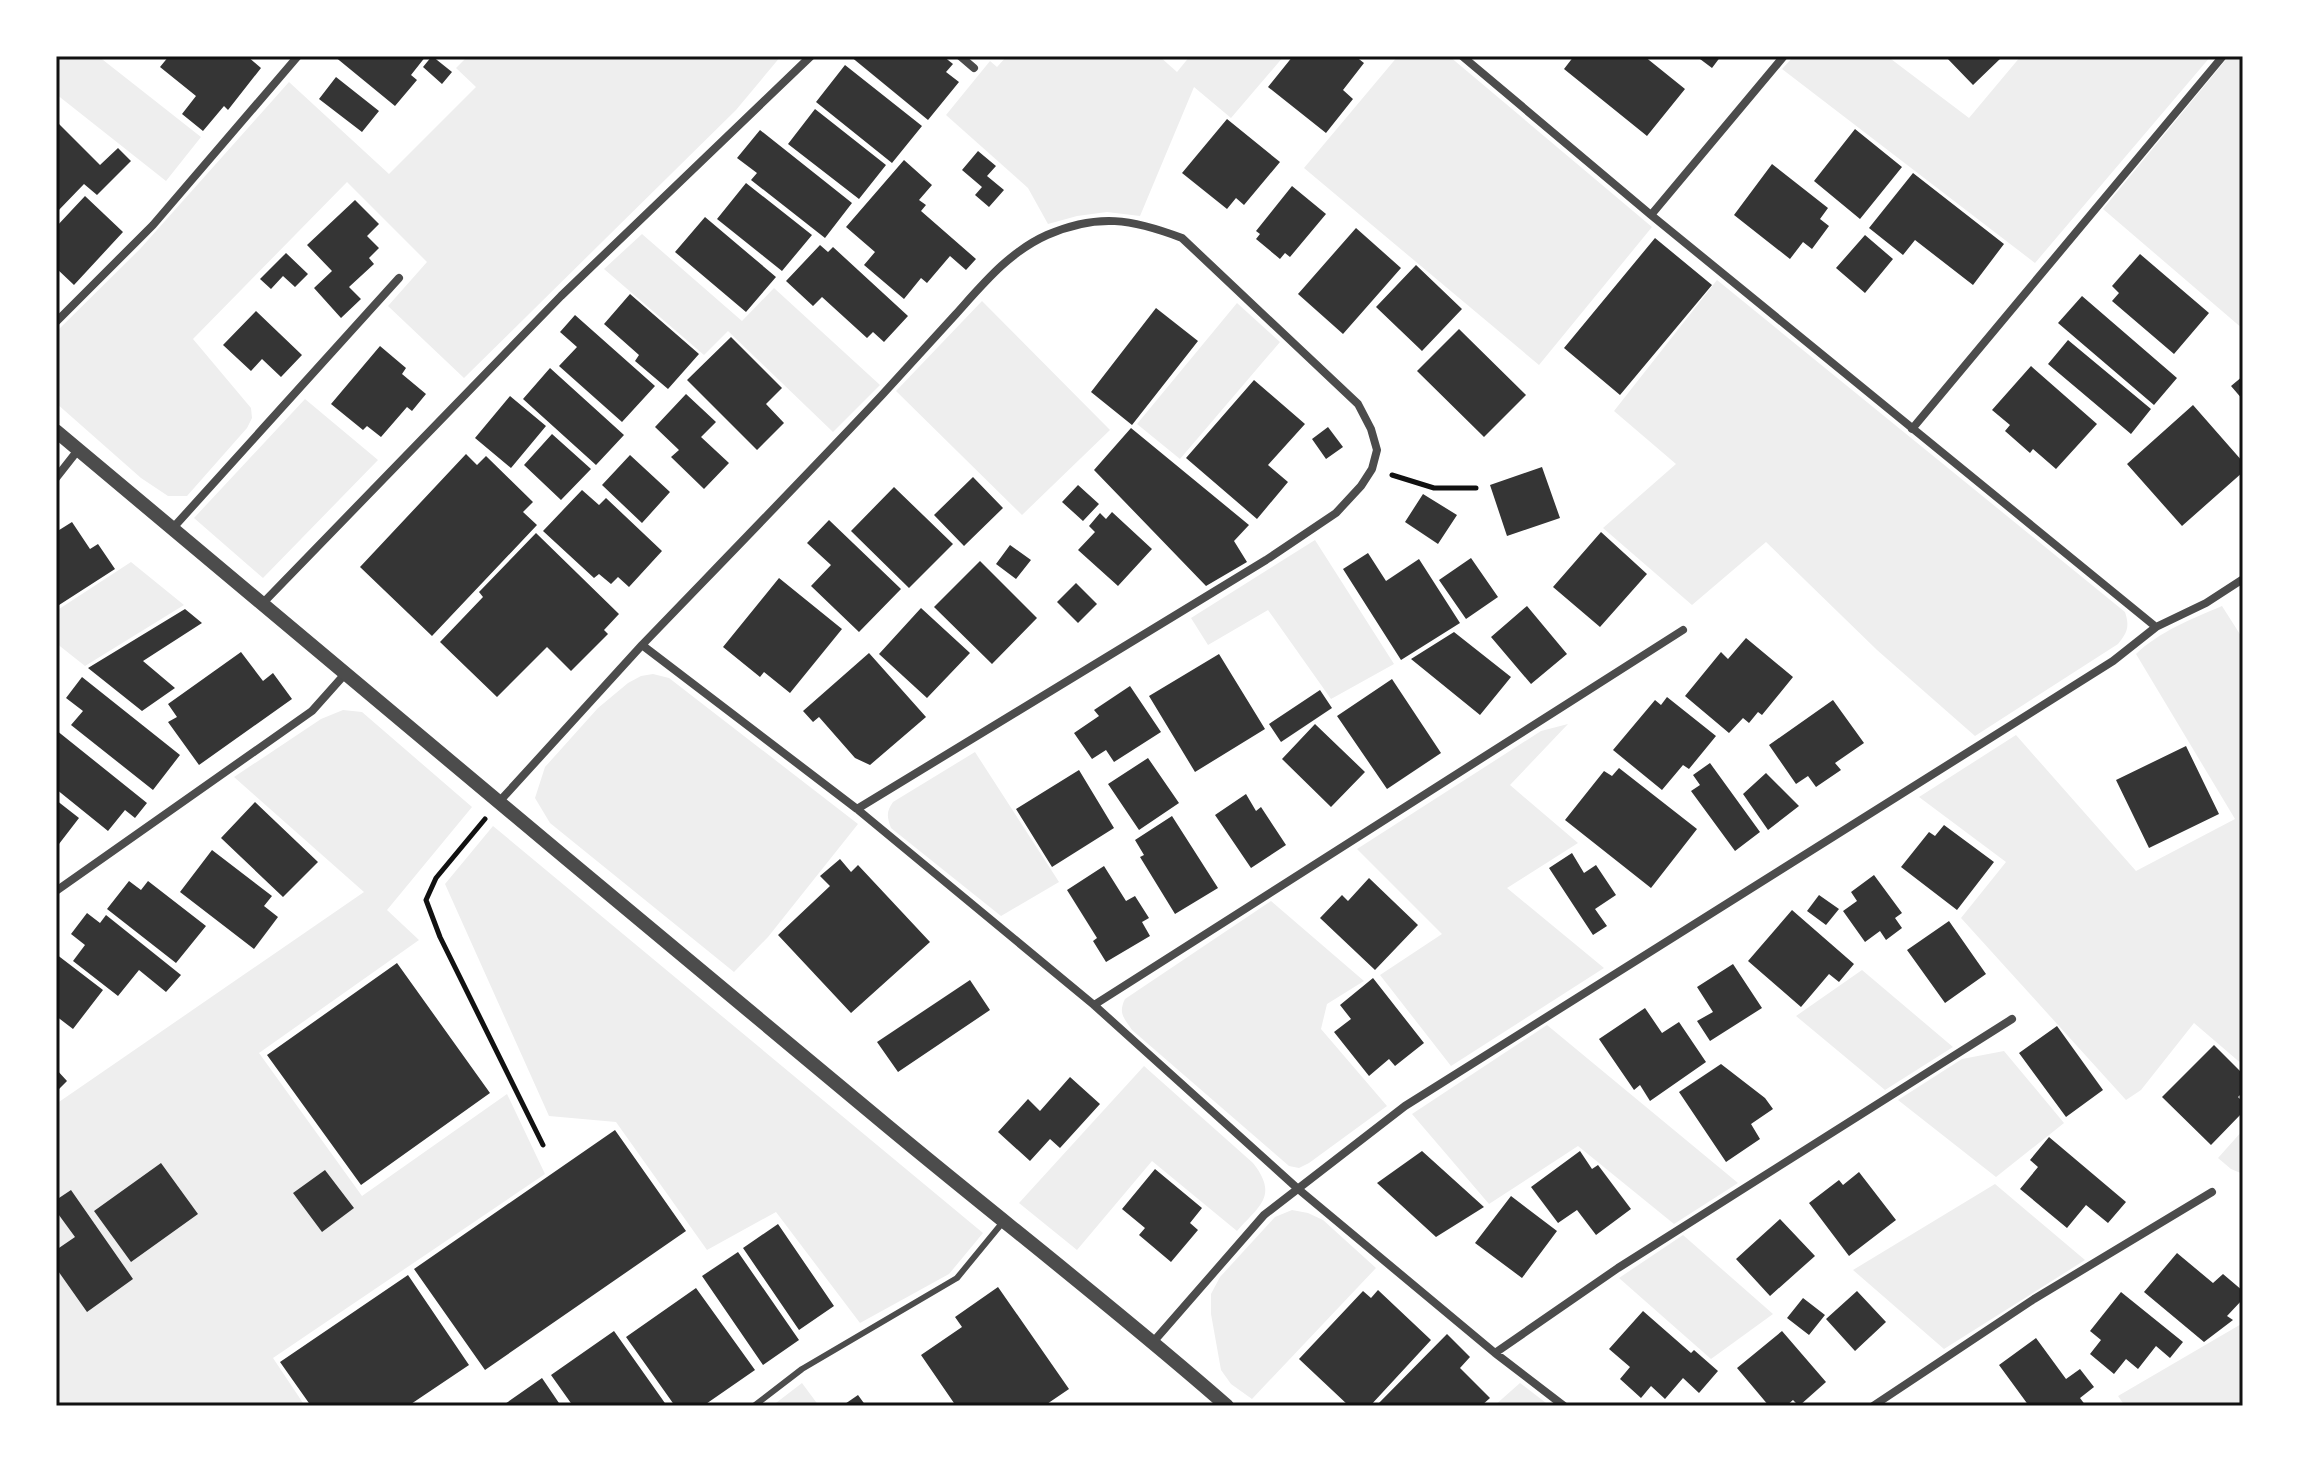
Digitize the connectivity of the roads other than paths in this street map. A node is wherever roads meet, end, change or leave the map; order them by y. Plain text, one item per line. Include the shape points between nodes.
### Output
1 (298, 56) edge
2 (811, 56) edge
3 (960, 56) edge
4 (1462, 56) edge
5 (1784, 56) edge
6 (2223, 56) edge
7 (974, 68) dead end
8 (1651, 215) junction
9 (399, 278) dead end
10 (56, 322) edge
11 (1912, 429) junction
12 (56, 431) edge
13 (78, 450) junction
14 (56, 478) edge
15 (172, 529) junction
16 (2243, 579) edge
17 (262, 604) junction
18 (2156, 627) junction
19 (1683, 630) dead end
20 (642, 645) junction
21 (345, 674) junction
22 (498, 803) junction
23 (857, 809) junction
24 (56, 891) edge
25 (1094, 1005) junction
26 (2012, 1019) dead end
27 (1297, 1188) junction
28 (2212, 1192) dead end
29 (1003, 1221) junction
30 (1154, 1341) junction
31 (1495, 1353) junction
32 (754, 1406) edge
33 (1227, 1406) edge
34 (1564, 1406) edge
35 (1873, 1406) edge

1 - 10 street via 153,225
2 - 17 street via 561,296
3 - 7 street
4 - 8 street
5 - 8 street
6 - 11 street
8 - 11 street
9 - 15 street
11 - 18 street
12 - 13 street
13 - 14 street
13 - 15 street
15 - 17 street
16 - 18 street
17 - 21 street
18 - 27 street via 2113,661 1405,1106
19 - 25 street
20 - 22 street
20 - 23 street
20 - 23 street via 1019,251 1077,224 1115,220 1150,225 1182,238 1358,404 1377,450 1372,469 1336,513 1266,560
21 - 22 street
21 - 24 street via 312,711
22 - 29 street
23 - 25 street
25 - 27 street
26 - 31 street via 1618,1268
27 - 30 street via 1264,1215
27 - 31 street
28 - 35 street via 2034,1299
29 - 30 street
29 - 32 lane via 957,1278 802,1369
30 - 33 street
31 - 34 street

